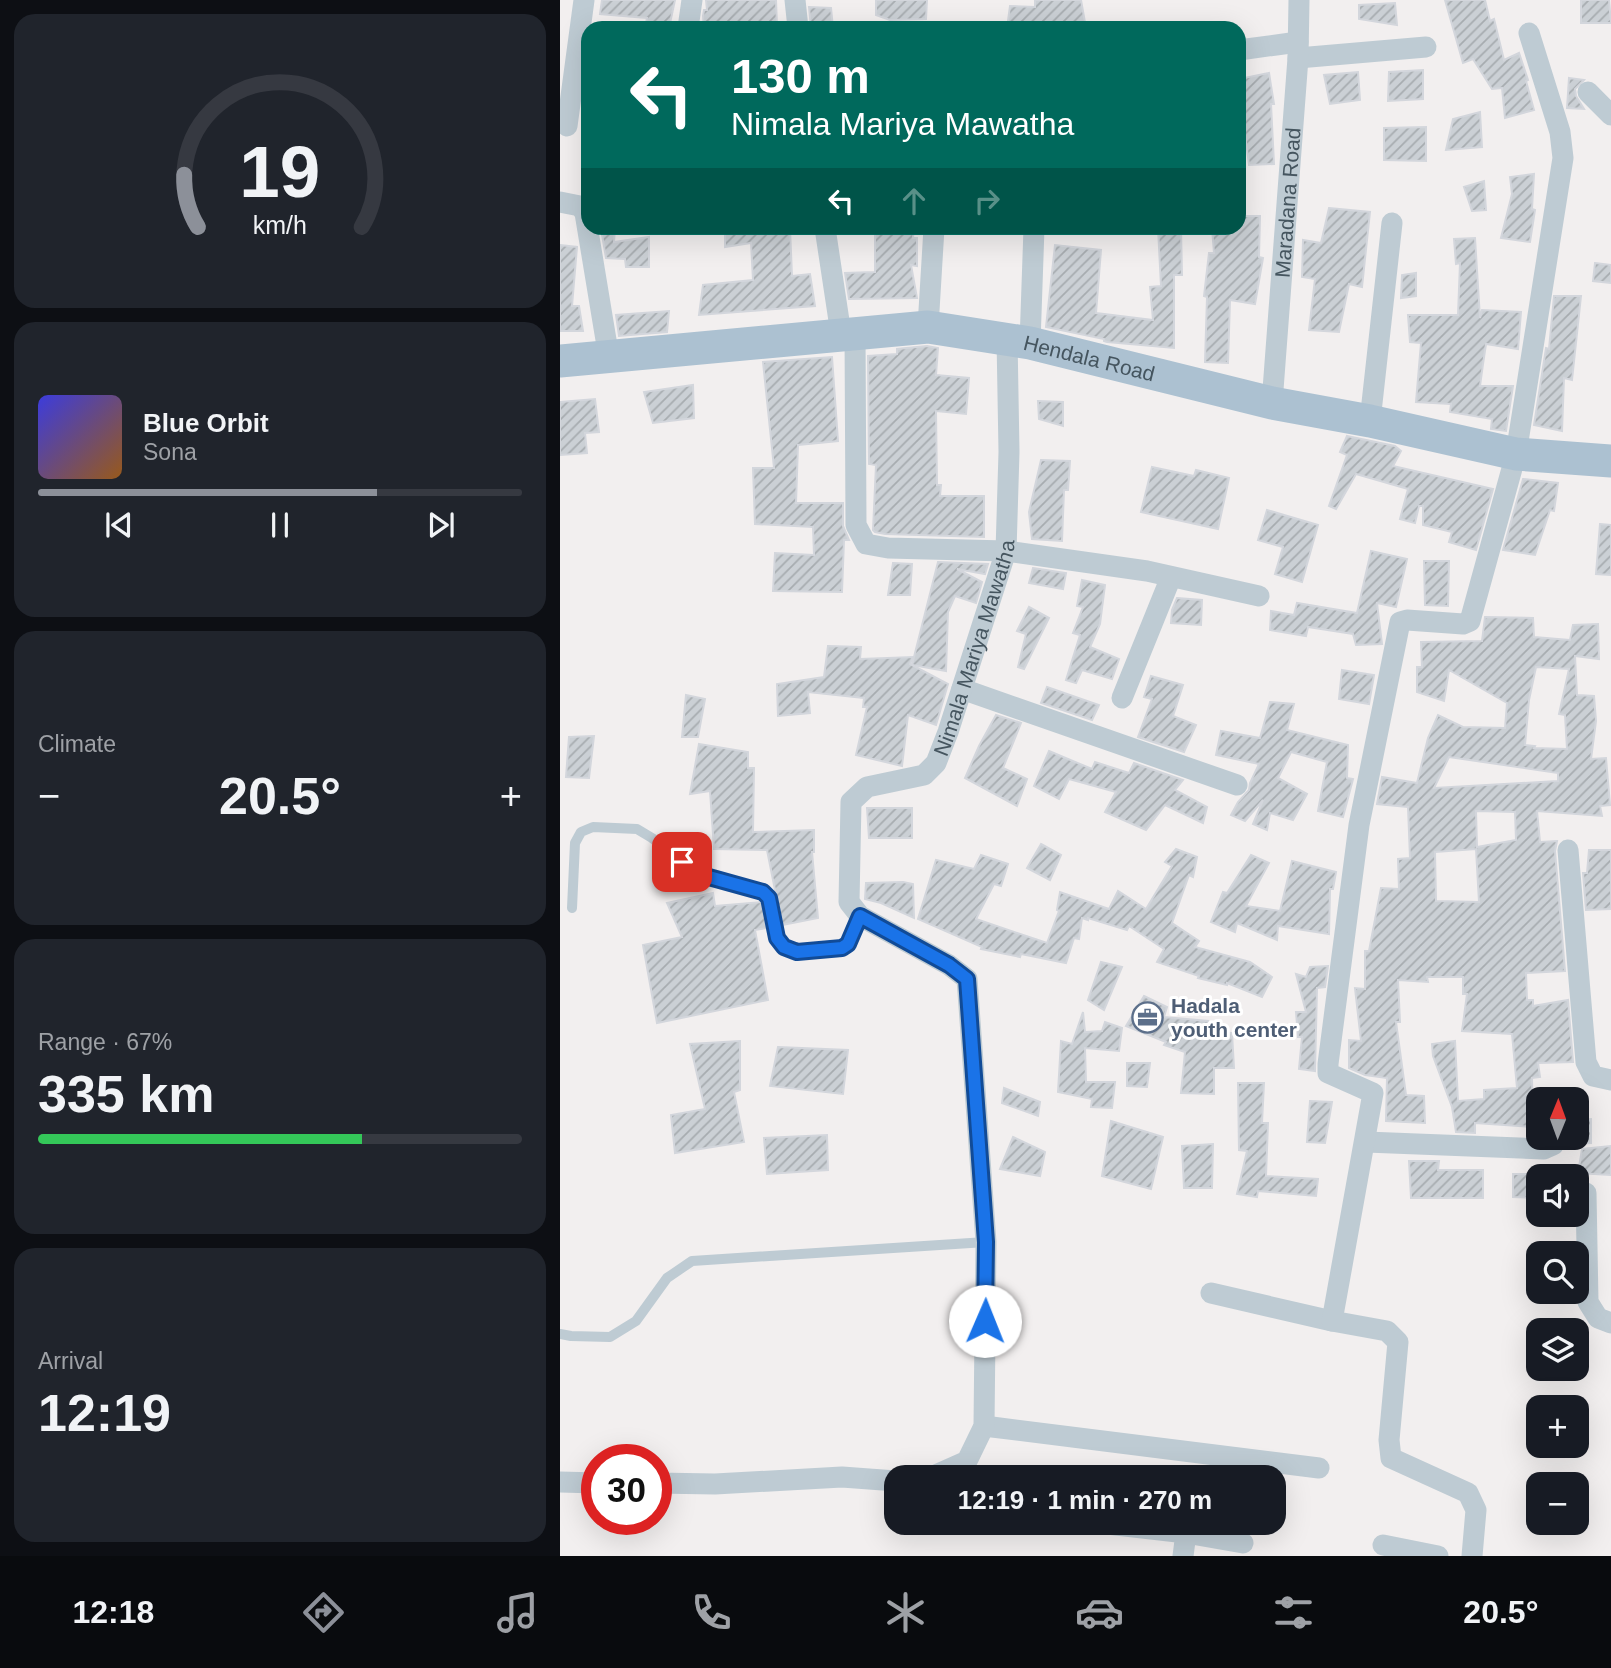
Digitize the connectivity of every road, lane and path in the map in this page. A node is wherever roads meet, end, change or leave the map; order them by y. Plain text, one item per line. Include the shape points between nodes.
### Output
1 (584, 0) edge
2 (692, 0) edge
3 (795, 0) edge
4 (1299, 0) edge
5 (581, 21) edge
6 (689, 21) edge
7 (797, 21) edge
8 (581, 22) edge
9 (1529, 33) dead end
10 (1426, 47) dead end
11 (1246, 50) edge
12 (1298, 50) junction
13 (1588, 92) dead end
14 (1611, 115) edge
15 (567, 126) dead end
16 (560, 202) edge
17 (581, 208) edge
18 (1392, 223) dead end
19 (588, 235) edge
20 (827, 235) edge
21 (934, 235) edge
22 (1033, 235) edge
23 (928, 327) junction
24 (848, 333) junction
25 (1018, 341) junction
26 (609, 358) junction
27 (560, 361) edge
28 (1272, 403) junction
29 (1370, 421) junction
30 (1516, 454) junction
31 (1611, 461) edge
32 (1006, 551) junction
33 (1171, 577) junction
34 (1259, 596) dead end
35 (962, 689) junction
36 (1122, 698) dead end
37 (1237, 786) dead end
38 (1568, 850) dead end
39 (572, 908) dead end
40 (860, 916) junction
41 (1611, 1080) edge
42 (1366, 1142) junction
43 (1526, 1148) edge
44 (1587, 1227) edge
45 (986, 1242) junction
46 (1211, 1293) dead end
47 (1332, 1321) junction
48 (1611, 1323) edge
49 (560, 1334) edge
50 (984, 1426) junction
51 (969, 1465) edge
52 (1319, 1468) dead end
53 (884, 1480) edge
54 (560, 1482) edge
55 (581, 1483) edge
56 (672, 1483) edge
57 (1186, 1535) edge
58 (1197, 1535) edge
59 (1243, 1543) dead end
60 (1383, 1545) dead end
61 (1183, 1556) edge
62 (1438, 1556) edge
63 (1472, 1556) edge

1 - 5 street
2 - 6 street
3 - 7 street
4 - 12 street, Maradana Road
8 - 15 street
9 - 30 street via 1560,132 1563,158
10 - 12 street
11 - 12 street
12 - 28 street, Maradana Road
13 - 14 street
16 - 17 street
18 - 29 street
19 - 26 street
20 - 24 street
21 - 23 street
22 - 25 street, Nimala Mariya Mawatha
23 - 24 main road, Hendala Road
23 - 25 main road, Hendala Road
24 - 26 main road, Hendala Road
24 - 32 street via 856,525 866,544
25 - 28 main road, Hendala Road
25 - 32 street, Nimala Mariya Mawatha
26 - 27 main road, Hendala Road
28 - 29 main road, Hendala Road
29 - 30 main road, Hendala Road
30 - 31 main road, Hendala Road
30 - 42 street via 1470,621 1400,622 1359,825 1328,1064 1328,1073 1336,1079 1373,1093
32 - 33 street
32 - 35 street, Nimala Mariya Mawatha
33 - 34 street
33 - 36 street
35 - 37 street
35 - 40 street, Nimala Mariya Mawatha via 936,763 924,775 867,787 851,802 849,902
38 - 41 street via 1586,1062 1593,1076
39 - 40 lane via 575,843 581,832 593,827 637,829 698,874 763,892 769,898 777,938 797,952 842,948
40 - 45 street via 967,979
42 - 43 street
42 - 47 street
44 - 48 street via 1588,1302 1598,1318
45 - 49 lane via 692,1261 667,1278 636,1321 610,1337
45 - 50 street
46 - 47 street
47 - 63 street via 1387,1331 1398,1342 1391,1458 1468,1493 1476,1510
50 - 51 street
50 - 52 street
53 - 56 street via 842,1477
54 - 55 street
57 - 61 street
58 - 59 street
60 - 62 street

